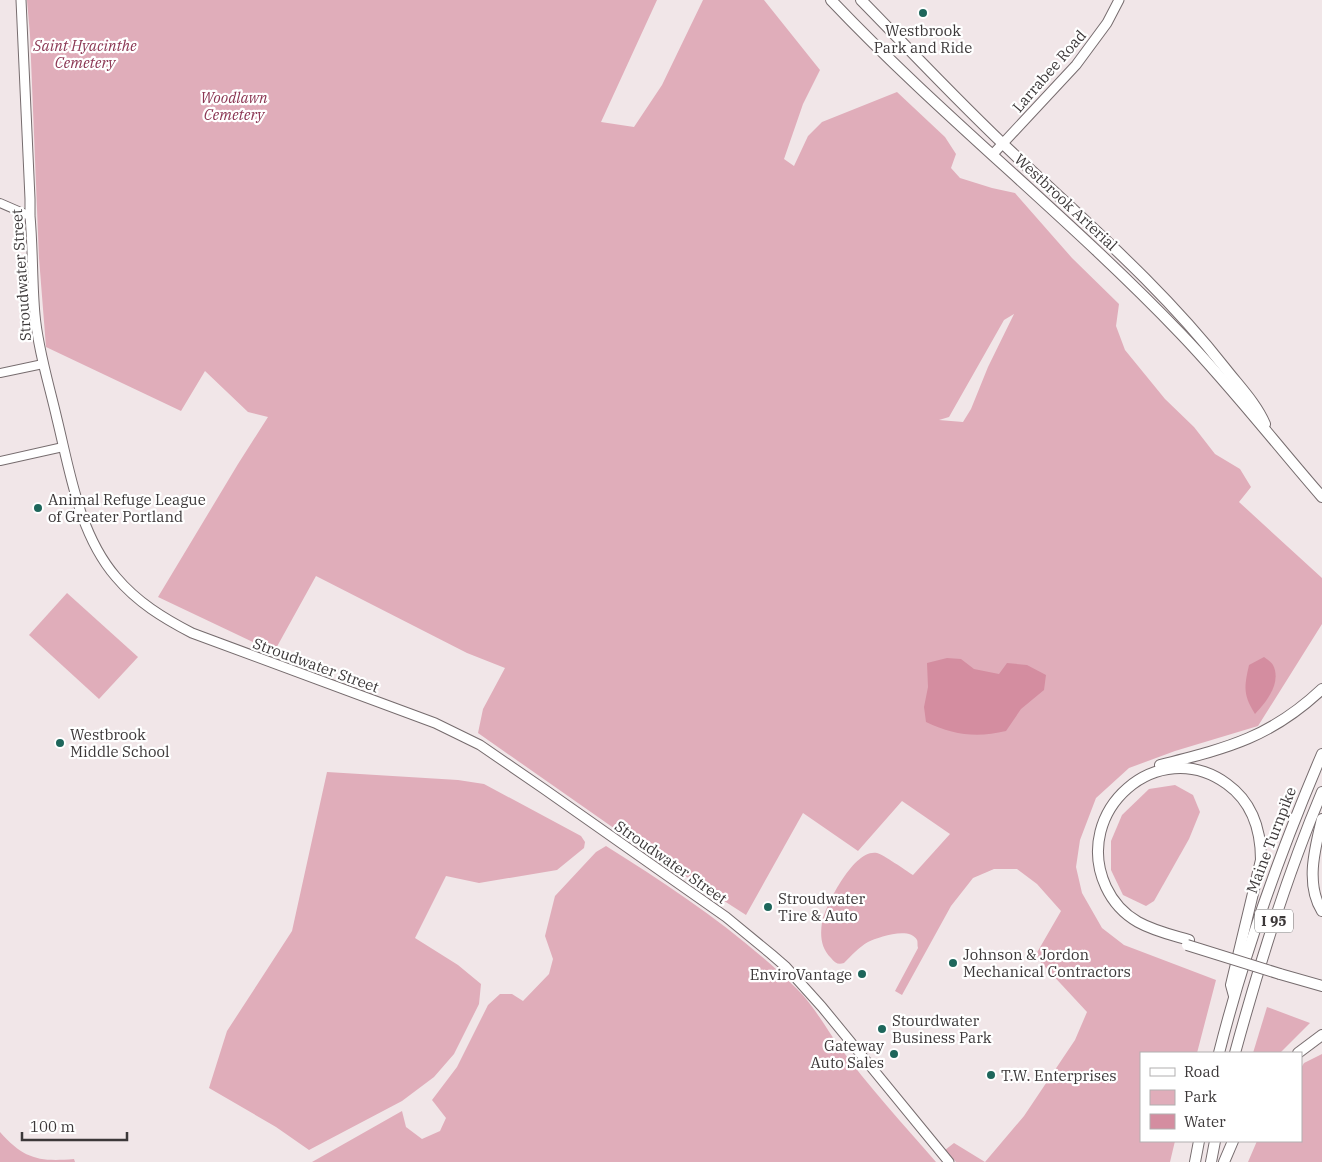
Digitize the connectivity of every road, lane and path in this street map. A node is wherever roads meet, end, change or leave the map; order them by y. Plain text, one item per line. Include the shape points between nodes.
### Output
1 (21, 0) edge
2 (831, 0) edge
3 (861, 0) edge
4 (1119, 0) edge
5 (1003, 144) junction
6 (994, 154) junction
7 (0, 203) edge
8 (30, 216) junction
9 (43, 364) junction
10 (0, 373) edge
11 (1270, 436) junction
12 (63, 447) junction
13 (0, 461) edge
14 (1322, 497) edge
15 (1322, 689) edge
16 (1322, 754) edge
17 (1322, 792) edge
18 (1322, 819) edge
19 (1322, 912) edge
20 (1188, 943) junction
21 (1281, 971) junction
22 (1322, 980) edge
23 (1322, 986) edge
24 (1234, 996) junction
25 (1322, 1035) edge
26 (1219, 1052) edge
27 (1235, 1052) edge
28 (1299, 1052) edge
29 (1199, 1142) edge
30 (1215, 1142) edge
31 (1233, 1142) edge
32 (949, 1162) edge
33 (1195, 1162) edge
34 (1211, 1162) edge
35 (1224, 1162) edge

1 - 8 main road, Stroudwater Street
2 - 6 highway, Westbrook Arterial
3 - 5 highway, Westbrook Arterial
4 - 5 main road, Larrabee Road via 1107,23 1076,65
5 - 6 main road, Larrabee Road
5 - 11 highway, Westbrook Arterial via 1140,271 1173,306 1252,402
6 - 11 highway, Westbrook Arterial via 1182,335
7 - 8 street
8 - 9 main road, Stroudwater Street via 34,313
9 - 10 street
9 - 12 main road, Stroudwater Street
11 - 14 highway, Westbrook Arterial
12 - 13 street
12 - 32 main road, Stroudwater Street via 86,525 99,552 116,577 148,607 192,633 450,730 480,745 544,789 726,917 771,954 822,1007
15 - 20 highway via 1285,720 1256,736 1136,775 1106,803 1096,826 1092,851 1093,868 1102,892 1116,912 1136,927
16 - 24 highway, Maine Turnpike / I 95 via 1263,904
17 - 27 highway, Maine Turnpike / I 95 via 1276,915
18 - 19 highway via 1313,875 1314,891
20 - 21 highway
20 - 24 highway via 1146,926 1124,912 1105,886 1097,854 1103,820 1122,793 1150,774 1174,769 1199,771 1222,781 1246,804 1258,826 1261,860 1231,985
21 - 22 highway
21 - 23 highway
24 - 26 highway, Maine Turnpike / I 95
25 - 28 highway
29 - 33 highway
30 - 34 highway
31 - 35 highway

